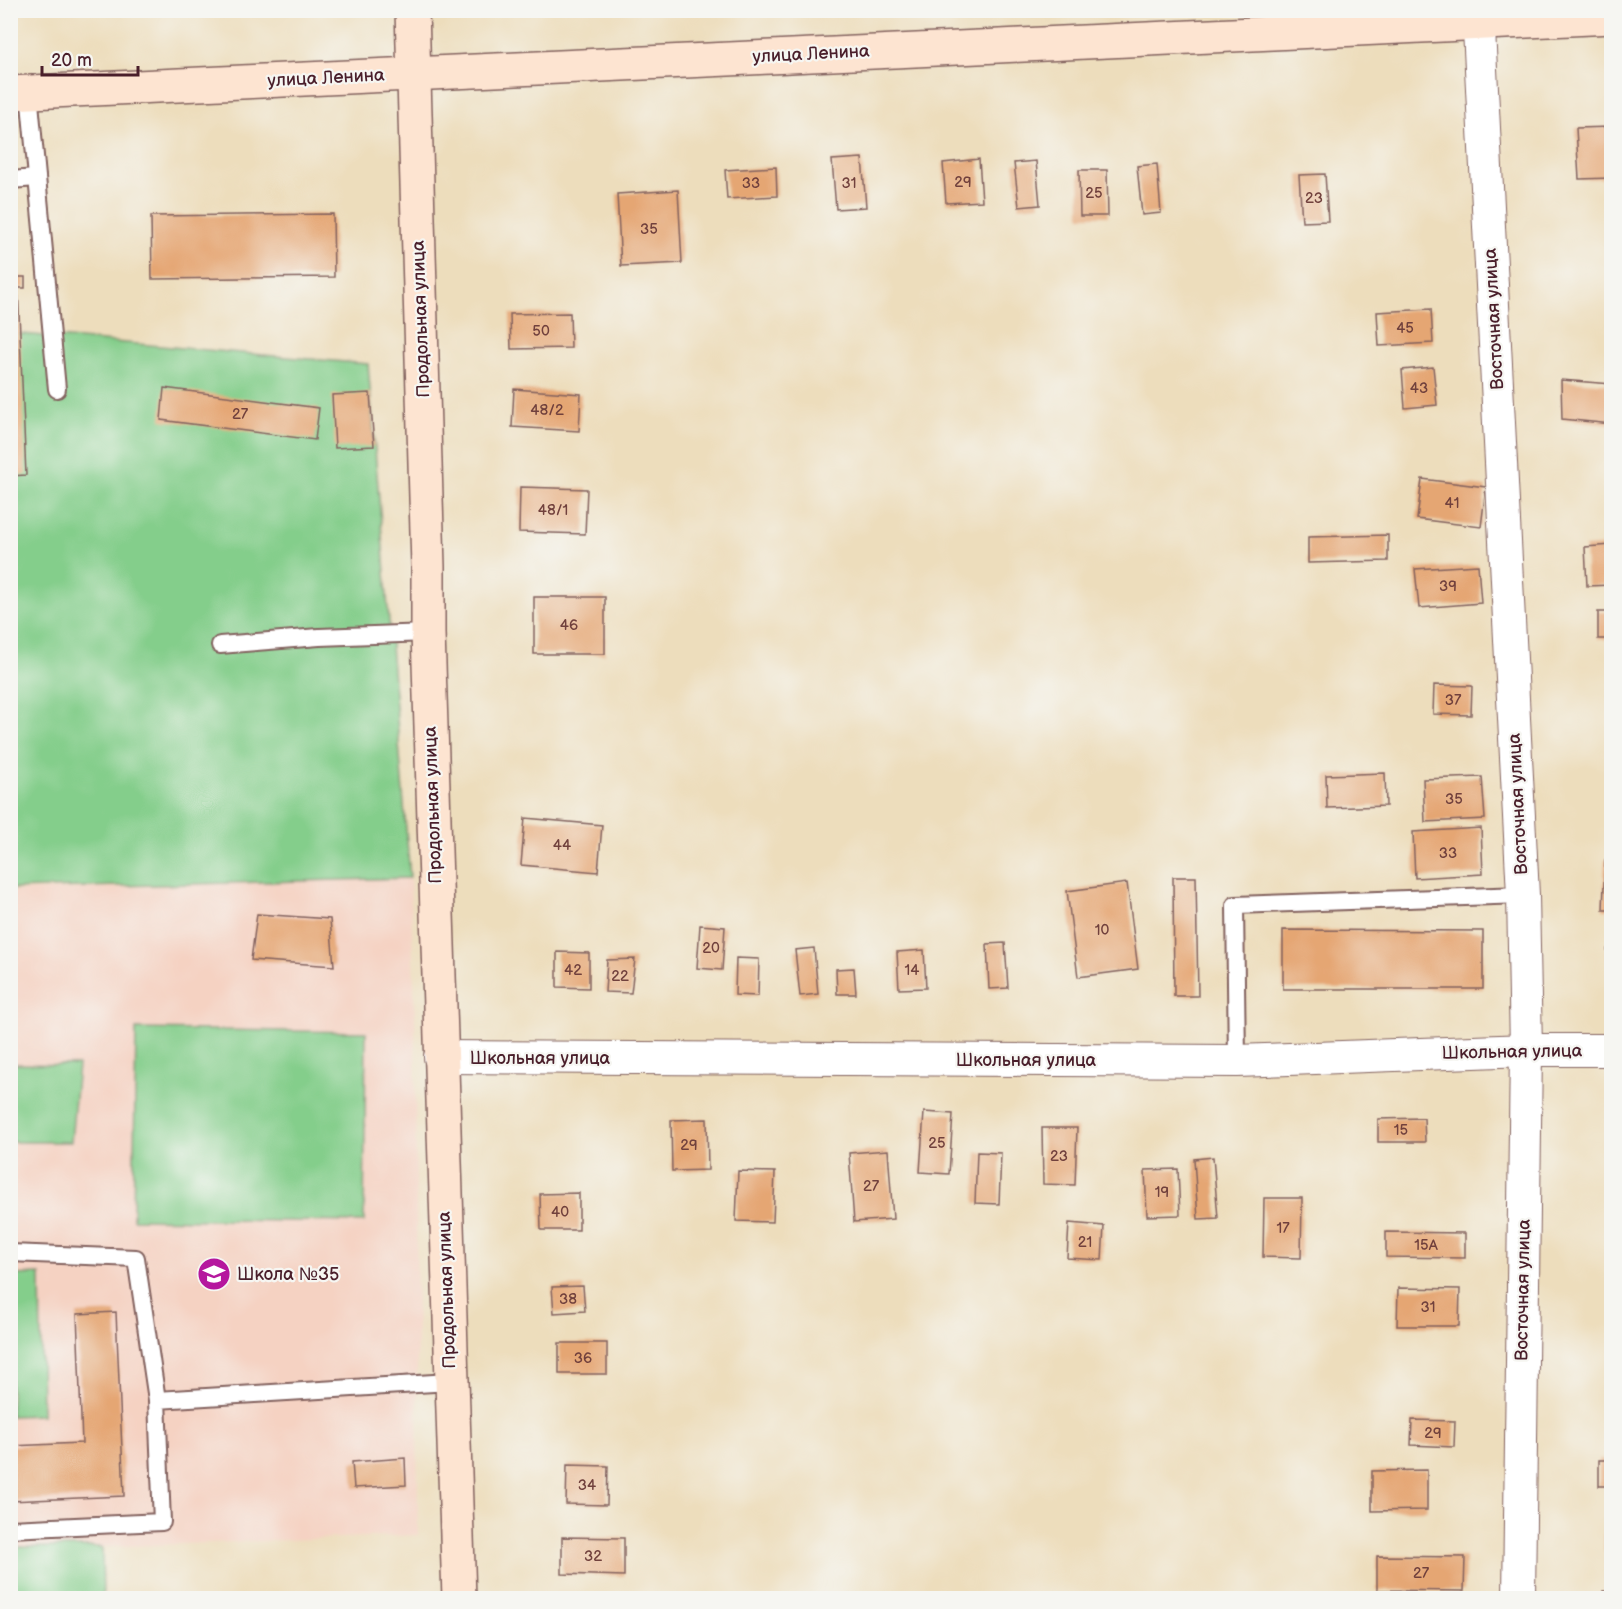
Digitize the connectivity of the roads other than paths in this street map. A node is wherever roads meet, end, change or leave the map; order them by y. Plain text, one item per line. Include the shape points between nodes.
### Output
1 (412, 10) edge
2 (1478, 17) edge
3 (1611, 17) edge
4 (413, 73) junction
5 (20, 93) edge
6 (37, 178) junction
7 (10, 180) edge
8 (57, 389) dead end
9 (428, 633) junction
10 (220, 645) dead end
11 (1523, 895) junction
12 (1526, 1050) junction
13 (1611, 1050) edge
14 (440, 1058) junction
15 (1237, 1061) junction
16 (10, 1253) edge
17 (450, 1382) junction
18 (157, 1400) junction
19 (10, 1529) edge
20 (459, 1599) edge
21 (1519, 1599) edge

1 - 4 street, Продольная улица
2 - 3 street, улица Ленина
2 - 4 street, улица Ленина
2 - 11 street, Восточная улица
4 - 5 street, улица Ленина
4 - 9 street, Продольная улица
5 - 6 lane
6 - 7 lane
6 - 8 lane
9 - 10 lane
9 - 14 street, Продольная улица
11 - 12 street, Восточная улица
11 - 15 lane via 1235,905
12 - 13 street, Школьная улица
12 - 15 street, Школьная улица
12 - 21 street, Восточная улица
14 - 15 street, Школьная улица
14 - 17 street, Продольная улица
16 - 18 lane via 136,1258
17 - 18 lane
17 - 20 street, Продольная улица
18 - 19 lane via 162,1522

